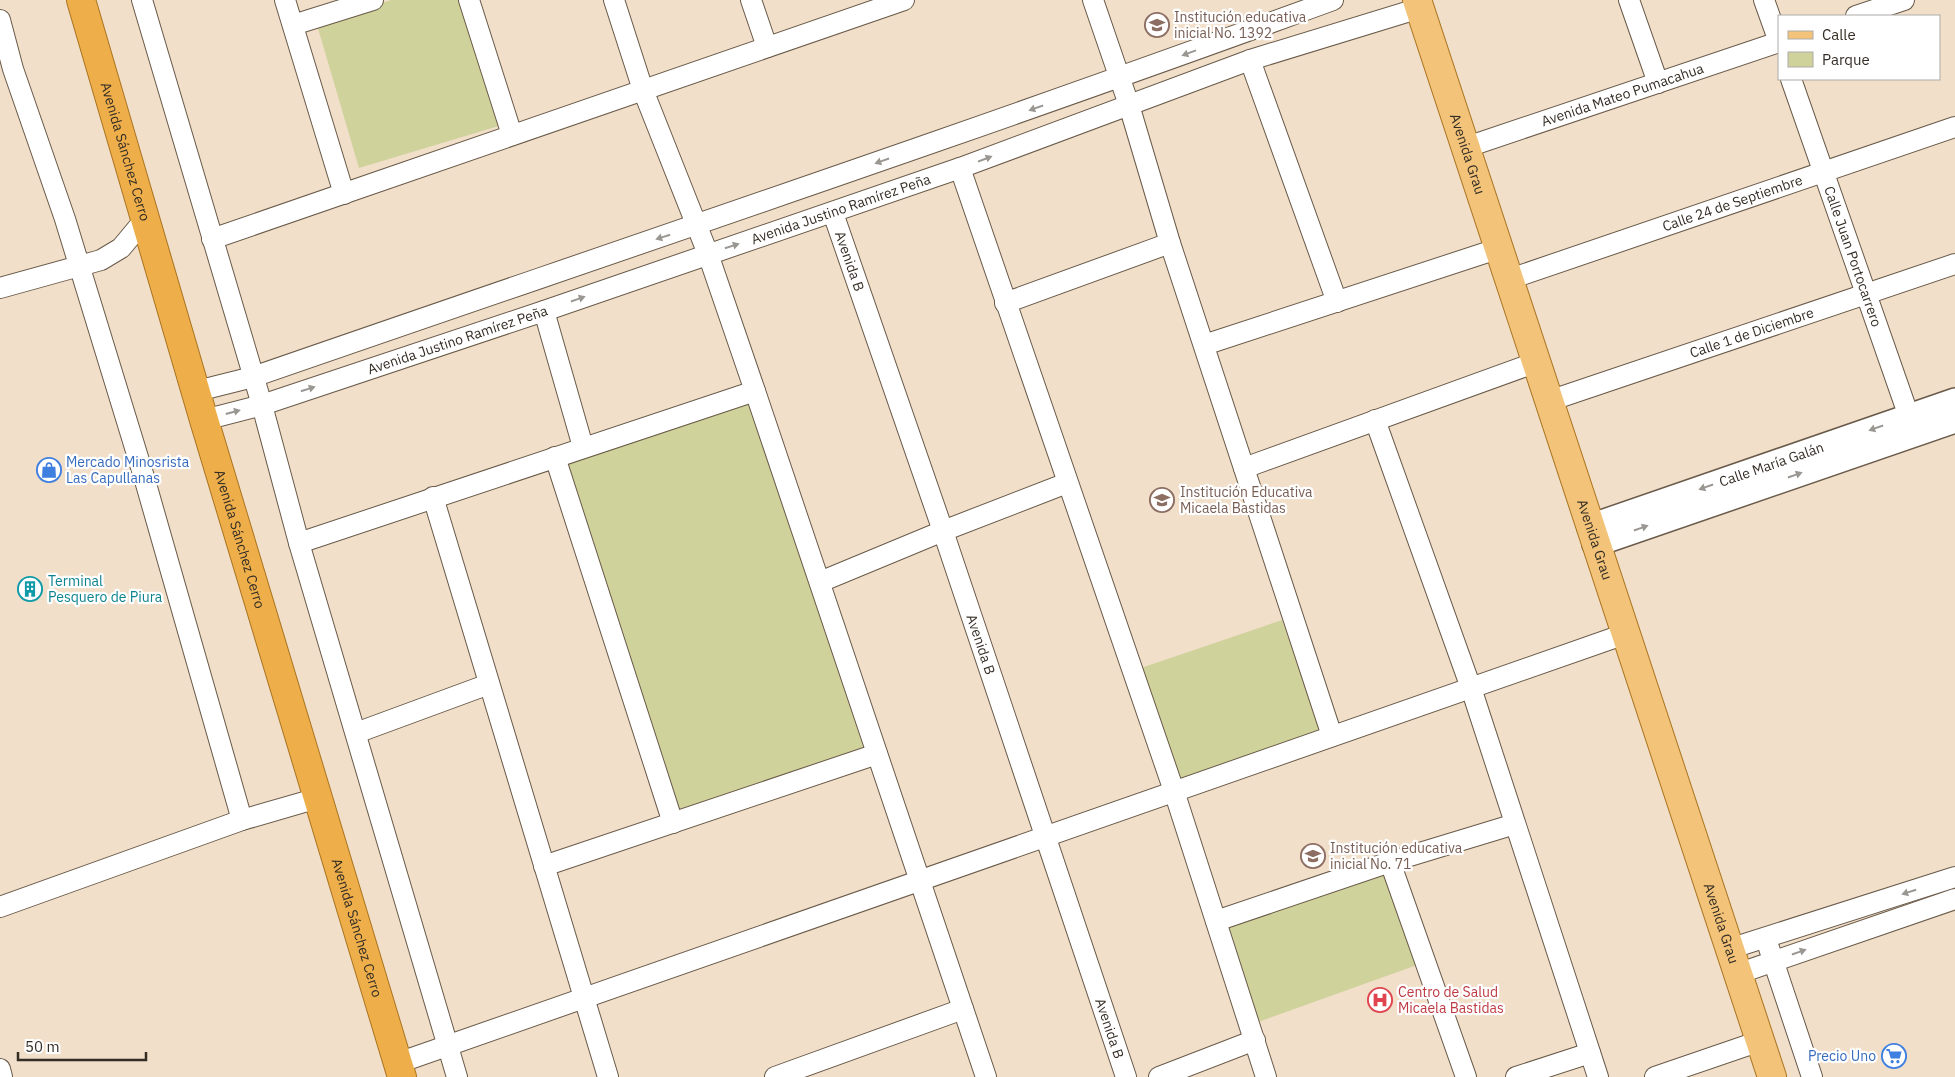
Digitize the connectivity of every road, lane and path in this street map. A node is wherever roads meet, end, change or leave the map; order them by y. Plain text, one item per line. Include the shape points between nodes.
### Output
1 (81, 0) edge
2 (142, 0) edge
3 (286, 0) edge
4 (373, 0) edge
5 (469, 0) edge
6 (614, 0) edge
7 (751, 0) edge
8 (904, 0) edge
9 (1093, 0) edge
10 (1333, 0) edge
11 (1629, 0) edge
12 (1764, 0) edge
13 (1904, 0) edge
14 (1418, 4) edge
15 (1859, 15) edge
16 (0, 20) edge
17 (293, 26) junction
18 (1778, 39) edge
19 (1778, 42) edge
20 (767, 47) junction
21 (1250, 60) junction
22 (1120, 78) junction
23 (1791, 80) edge
24 (1658, 83) junction
25 (643, 90) junction
26 (1129, 104) junction
27 (1955, 127) edge
28 (512, 135) junction
29 (1467, 147) junction
30 (960, 168) junction
31 (1824, 172) junction
32 (344, 194) junction
33 (834, 212) junction
34 (146, 218) junction
35 (697, 226) junction
36 (212, 239) junction
37 (1170, 243) junction
38 (1500, 248) junction
39 (708, 254) junction
40 (1955, 264) edge
41 (79, 267) junction
42 (1510, 279) junction
43 (0, 288) edge
44 (1866, 294) junction
45 (1337, 302) junction
46 (1005, 303) junction
47 (544, 311) junction
48 (1204, 345) junction
49 (1537, 362) junction
50 (254, 377) junction
51 (755, 390) junction
52 (197, 392) junction
53 (1549, 401) junction
54 (1955, 401) edge
55 (262, 405) junction
56 (204, 420) junction
57 (1375, 420) junction
58 (1955, 420) edge
59 (1912, 425) junction
60 (583, 448) junction
61 (555, 457) junction
62 (1244, 468) junction
63 (1067, 483) junction
64 (433, 497) junction
65 (943, 531) junction
66 (1592, 535) junction
67 (299, 542) junction
68 (820, 582) junction
69 (1626, 634) junction
70 (489, 684) junction
71 (1470, 688) junction
72 (356, 733) junction
73 (1332, 736) junction
74 (877, 754) junction
75 (1174, 791) junction
76 (318, 798) junction
77 (242, 820) junction
78 (673, 823) junction
79 (1515, 824) junction
80 (1045, 836) junction
81 (1390, 862) junction
82 (544, 866) junction
83 (1955, 877) edge
84 (920, 880) junction
85 (1955, 899) edge
86 (0, 907) edge
87 (1216, 921) junction
88 (1766, 938) junction
89 (1774, 961) junction
90 (1733, 962) junction
91 (585, 998) junction
92 (963, 1009) junction
93 (1255, 1040) junction
94 (1760, 1041) junction
95 (448, 1046) junction
96 (1590, 1053) junction
97 (0, 1069) edge
98 (400, 1070) edge
99 (797, 1073) edge
100 (2, 1077) edge
101 (457, 1077) edge
102 (608, 1077) edge
103 (775, 1077) edge
104 (986, 1077) edge
105 (1126, 1077) edge
106 (1159, 1077) edge
107 (1266, 1077) edge
108 (1466, 1077) edge
109 (1516, 1077) edge
110 (1598, 1077) edge
111 (1655, 1077) edge
112 (1772, 1077) edge
113 (1812, 1077) edge

1 - 34 highway, Avenida Sánchez Cerro
2 - 36 street
3 - 17 street
4 - 17 street
5 - 28 street
6 - 25 street
7 - 20 street
8 - 20 street
9 - 22 street
10 -> 22 street
11 - 24 street
12 - 18 street
13 - 15 street
14 - 21 street, Avenida Justino Ramírez Peña
14 - 29 main road, Avenida Grau
16 - 41 street
17 - 32 street
19 - 24 street, Avenida Mateo Pumacahua
20 - 25 street
21 - 26 street, Avenida Justino Ramírez Peña
21 - 45 street
22 - 26 street
22 -> 35 street
23 - 31 street, Calle Juan Portocarrero
24 - 29 street, Avenida Mateo Pumacahua
25 - 28 street
25 - 35 street
30 -> 26 street, Avenida Justino Ramírez Peña
26 - 37 street
27 - 31 street, Calle 24 de Septiembre
28 - 32 street
29 - 38 main road, Avenida Grau
30 - 33 street, Avenida Justino Ramírez Peña
30 - 46 street
31 - 42 street, Calle 24 de Septiembre
31 - 44 street, Calle Juan Portocarrero
32 - 36 street
39 -> 33 street, Avenida Justino Ramírez Peña
33 - 65 street, Avenida B
34 - 41 street via 121,248 101,260
34 - 52 highway, Avenida Sánchez Cerro
35 - 39 street
35 -> 50 street
36 - 50 street
37 - 46 street
37 - 48 street
38 - 42 main road, Avenida Grau
38 - 45 street
47 -> 39 street, Avenida Justino Ramírez Peña
39 - 51 street
40 - 44 street, Calle 1 de Diciembre
41 - 43 street
41 - 77 street via 144,477
42 - 49 main road, Avenida Grau
44 - 53 street, Calle 1 de Diciembre
44 - 59 street, Calle Juan Portocarrero
45 - 48 street
46 - 63 street
55 -> 47 street, Avenida Justino Ramírez Peña
47 - 60 street
48 - 62 street
49 - 53 main road, Avenida Grau
49 - 57 street
50 - 52 street
50 - 55 street
51 - 60 street
51 - 68 street
52 - 56 highway, Avenida Sánchez Cerro
53 - 66 main road, Avenida Grau
54 - 59 street, Calle María Galán
56 -> 55 street, Avenida Justino Ramírez Peña
55 - 67 street
56 - 76 highway, Avenida Sánchez Cerro
57 - 62 street
57 - 71 street
58 - 59 street, Calle María Galán
59 - 66 street, Calle María Galán
60 - 61 street
61 - 64 street
61 - 78 street
62 - 73 street
63 - 65 street
63 - 75 street
64 - 67 street
64 - 70 street
65 - 68 street
65 - 80 street, Avenida B
66 - 69 main road, Avenida Grau
67 - 72 street
68 - 74 street
69 - 71 street
69 - 90 main road, Avenida Grau
70 - 72 street
70 - 82 street
71 - 73 street
71 - 79 street
72 - 95 street
73 - 75 street
74 - 78 street
74 - 84 street
75 - 80 street
75 - 87 street
76 - 77 street
76 - 98 highway, Avenida Sánchez Cerro
77 - 86 street
78 - 82 street
79 - 81 street
79 - 96 street
80 - 84 street
80 - 105 street, Avenida B
81 - 87 street
81 - 108 street
82 - 91 street
83 -> 88 street
84 - 91 street
84 - 92 street
89 -> 85 street
87 - 93 street
88 - 89 street
88 - 90 street
89 - 90 street
89 - 113 street
90 - 94 main road, Avenida Grau
91 - 95 street
91 - 102 street
92 - 99 street
92 - 104 street
93 - 106 street
93 - 107 street
94 - 111 street
94 - 112 main road, Avenida Grau
95 - 98 street
95 - 101 street
96 - 109 street
96 - 110 street
97 - 100 street
99 - 103 street

